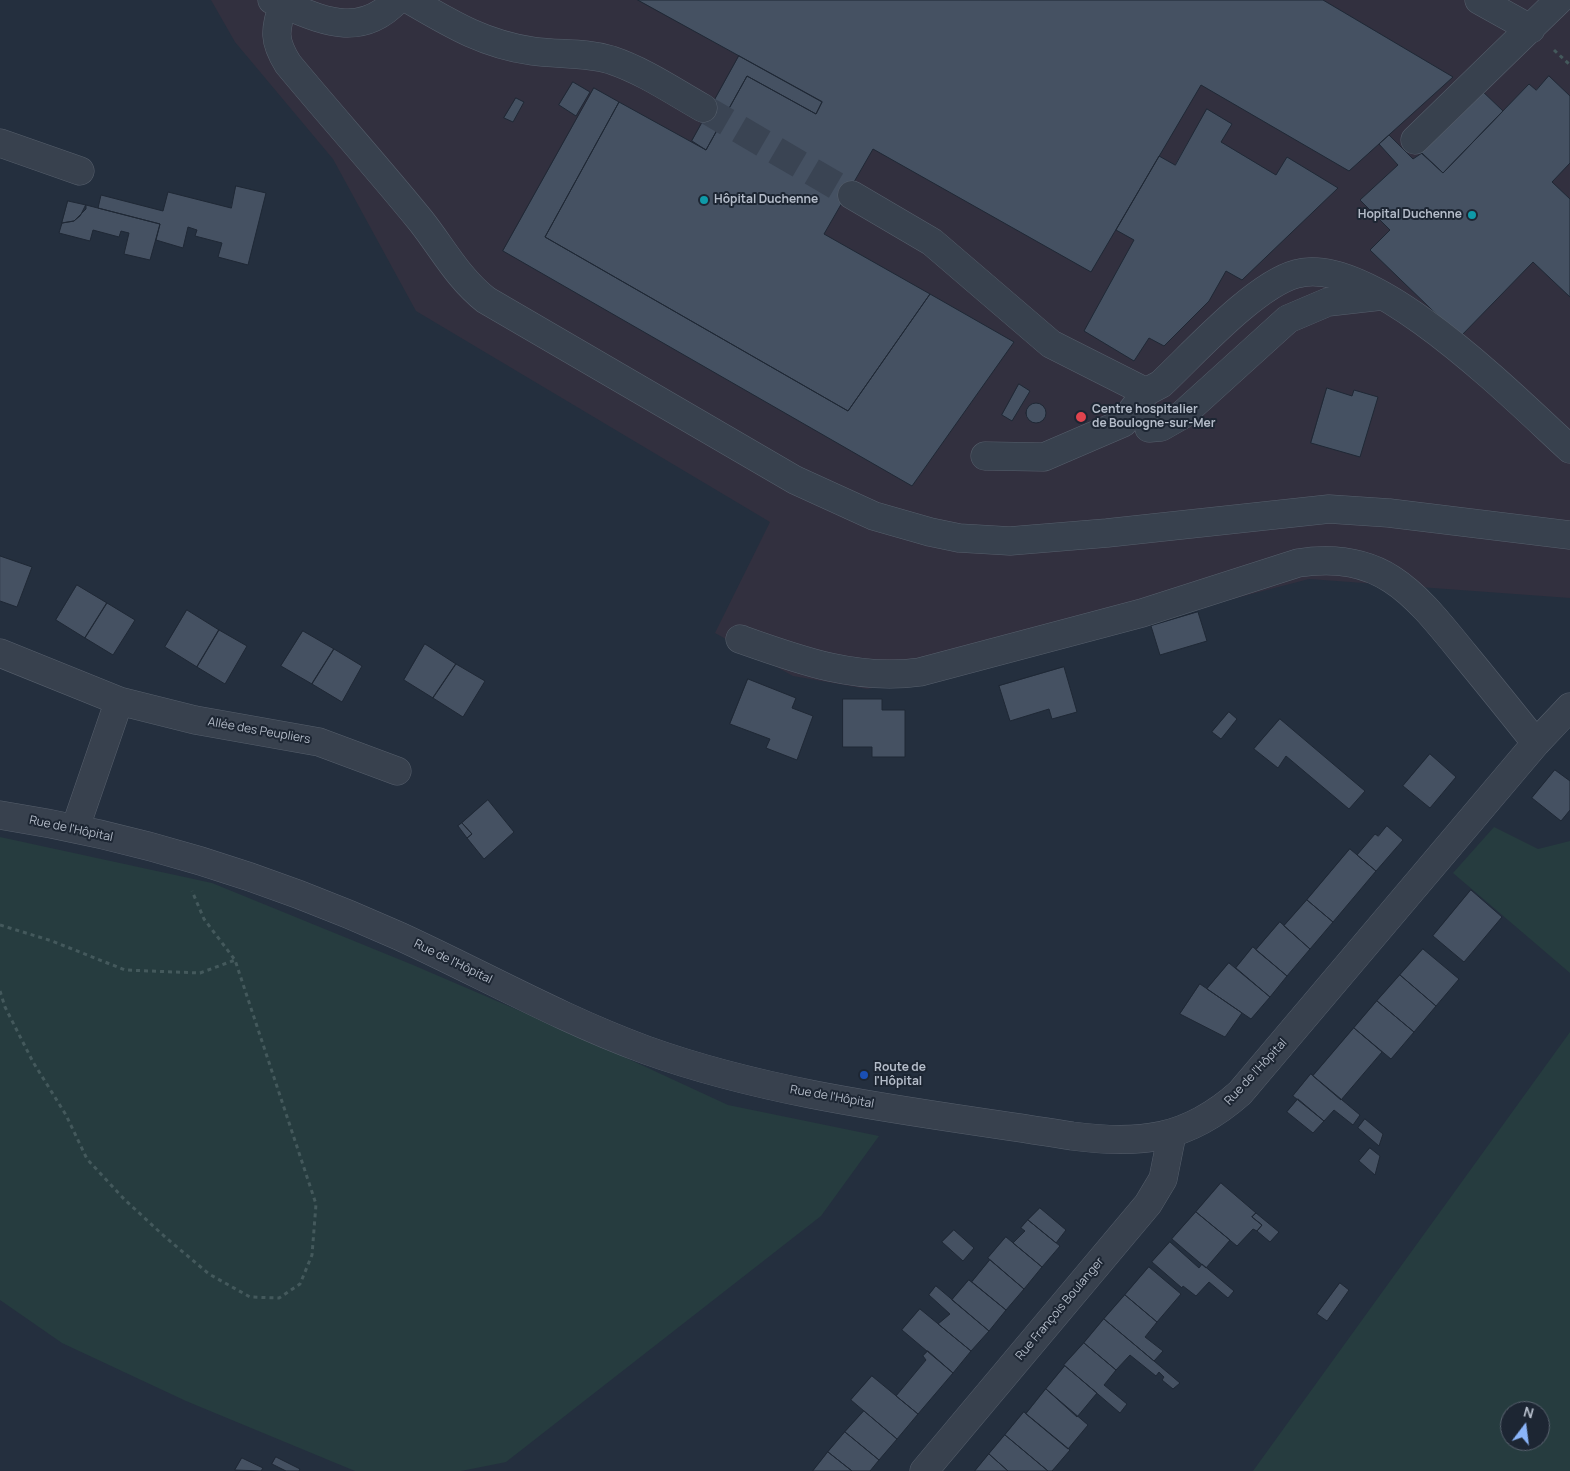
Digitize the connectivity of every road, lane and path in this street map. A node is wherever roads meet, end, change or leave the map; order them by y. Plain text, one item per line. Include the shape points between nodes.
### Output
1 (397, 0) edge
2 (410, 0) edge
3 (1479, 0) edge
4 (1559, 0) edge
5 (277, 2) edge
6 (1531, 29) junction
7 (703, 108) tunnel mouth
8 (1415, 140) dead end
9 (0, 143) edge
10 (80, 171) dead end
11 (852, 195) tunnel mouth
12 (1381, 296) junction
13 (1146, 392) junction
14 (1149, 428) dead end
15 (1570, 449) edge
16 (985, 456) dead end
17 (1570, 535) edge
18 (740, 639) dead end
19 (0, 653) edge
20 (119, 700) junction
21 (1570, 707) edge
22 (1536, 742) junction
23 (396, 771) dead end
24 (0, 815) edge
25 (75, 829) junction
26 (178, 856) junction
27 (0, 925) edge
28 (235, 960) junction
29 (0, 991) edge
30 (1172, 1134) junction
31 (924, 1471) edge

1 - 5 street via 378,17 357,23 328,21
2 - 7 street via 466,32 500,45 611,60 645,74
3 - 6 street
4 - 6 street
5 - 17 street via 277,40 288,64 422,223 473,290 795,480 874,516 930,532 984,541 1107,533 1329,509
6 - 8 street
9 - 10 street
11 - 13 street via 932,242 1051,344
12 - 13 street via 1341,276 1323,272 1281,279 1255,296 1161,384
12 - 14 street via 1328,302 1288,319 1182,415 1161,426
12 - 15 street via 1419,318 1449,342
13 - 16 street via 1123,423 1044,457
18 - 22 street via 787,656 853,673 897,675 920,672 1142,613 1298,563 1315,560 1352,562 1384,574 1415,597
19 - 20 street, Allée des Peupliers
20 - 23 street, Allée des Peupliers via 195,720 319,742
20 - 25 street
21 - 22 street
22 - 30 street, Rue de l'Hôpital via 1240,1093 1209,1117
24 - 25 street, Rue de l'Hôpital
25 - 26 street, Rue de l'Hôpital
26 - 28 path via 204,920
26 - 30 street, Rue de l'Hôpital via 254,879 337,910 595,1030 730,1076 798,1092 1094,1139 1140,1140
27 - 28 path via 52,941 125,970 200,973
28 - 29 path via 316,1204 312,1255 300,1284 279,1298 250,1297 208,1274 144,1218 87,1159 66,1115 33,1062
30 - 31 street, Rue François Boulanger via 1163,1179 1148,1204

